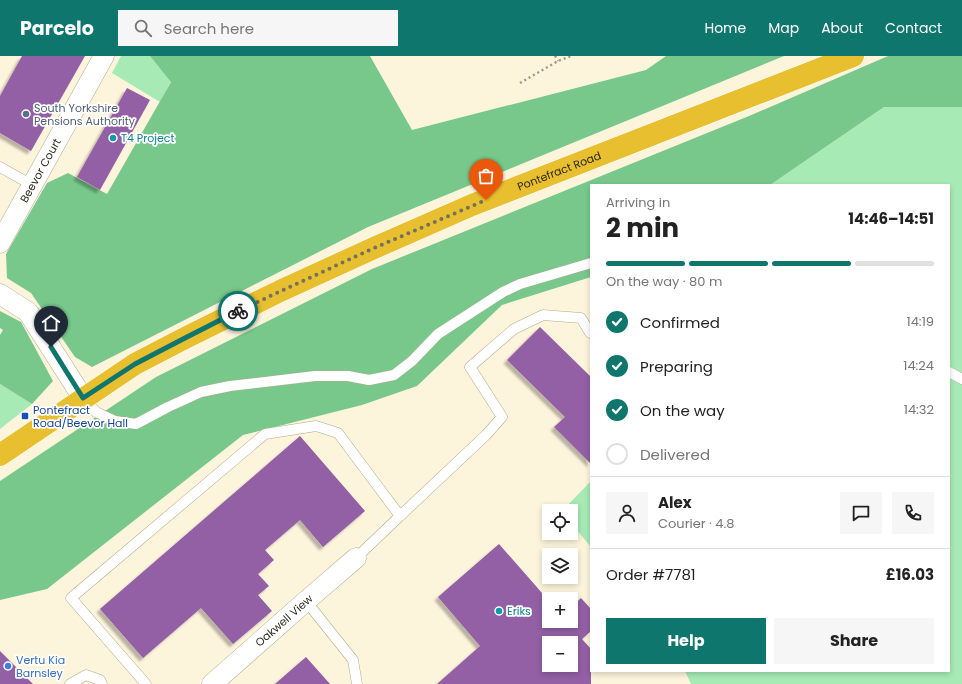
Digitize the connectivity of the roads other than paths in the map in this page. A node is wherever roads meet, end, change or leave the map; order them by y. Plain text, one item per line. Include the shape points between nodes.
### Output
1 (104, 56) edge
2 (853, 56) edge
3 (0, 167) edge
4 (32, 185) junction
5 (0, 243) edge
6 (590, 263) edge
7 (0, 294) edge
8 (590, 333) edge
9 (950, 373) edge
10 (962, 379) edge
11 (83, 398) junction
12 (0, 455) edge
13 (400, 516) junction
14 (356, 558) joint
15 (306, 601) junction
16 (70, 684) edge
17 (102, 684) edge
18 (146, 684) edge
19 (212, 684) edge
20 (356, 684) edge

1 - 4 street, Beevor Court
2 - 11 highway, Pontefract Road via 479,202 374,248 185,338 135,364
3 - 4 lane
4 - 5 street, Beevor Court
6 - 11 lane via 520,284 503,292 438,334 412,361 394,375 369,380 348,376 315,376 230,386 201,392 136,424 115,421 96,412
7 - 11 street via 28,312
8 - 13 lane via 581,318 543,315 514,329 470,366 502,417
9 - 10 lane
11 - 12 highway, Pontefract Road
13 - 14 lane
13 - 18 lane via 338,433 316,426 265,434 71,598
14 - 15 street, Oakwell View
15 - 19 street, Oakwell View
15 - 20 lane via 353,660
16 - 17 lane via 86,675 100,680

